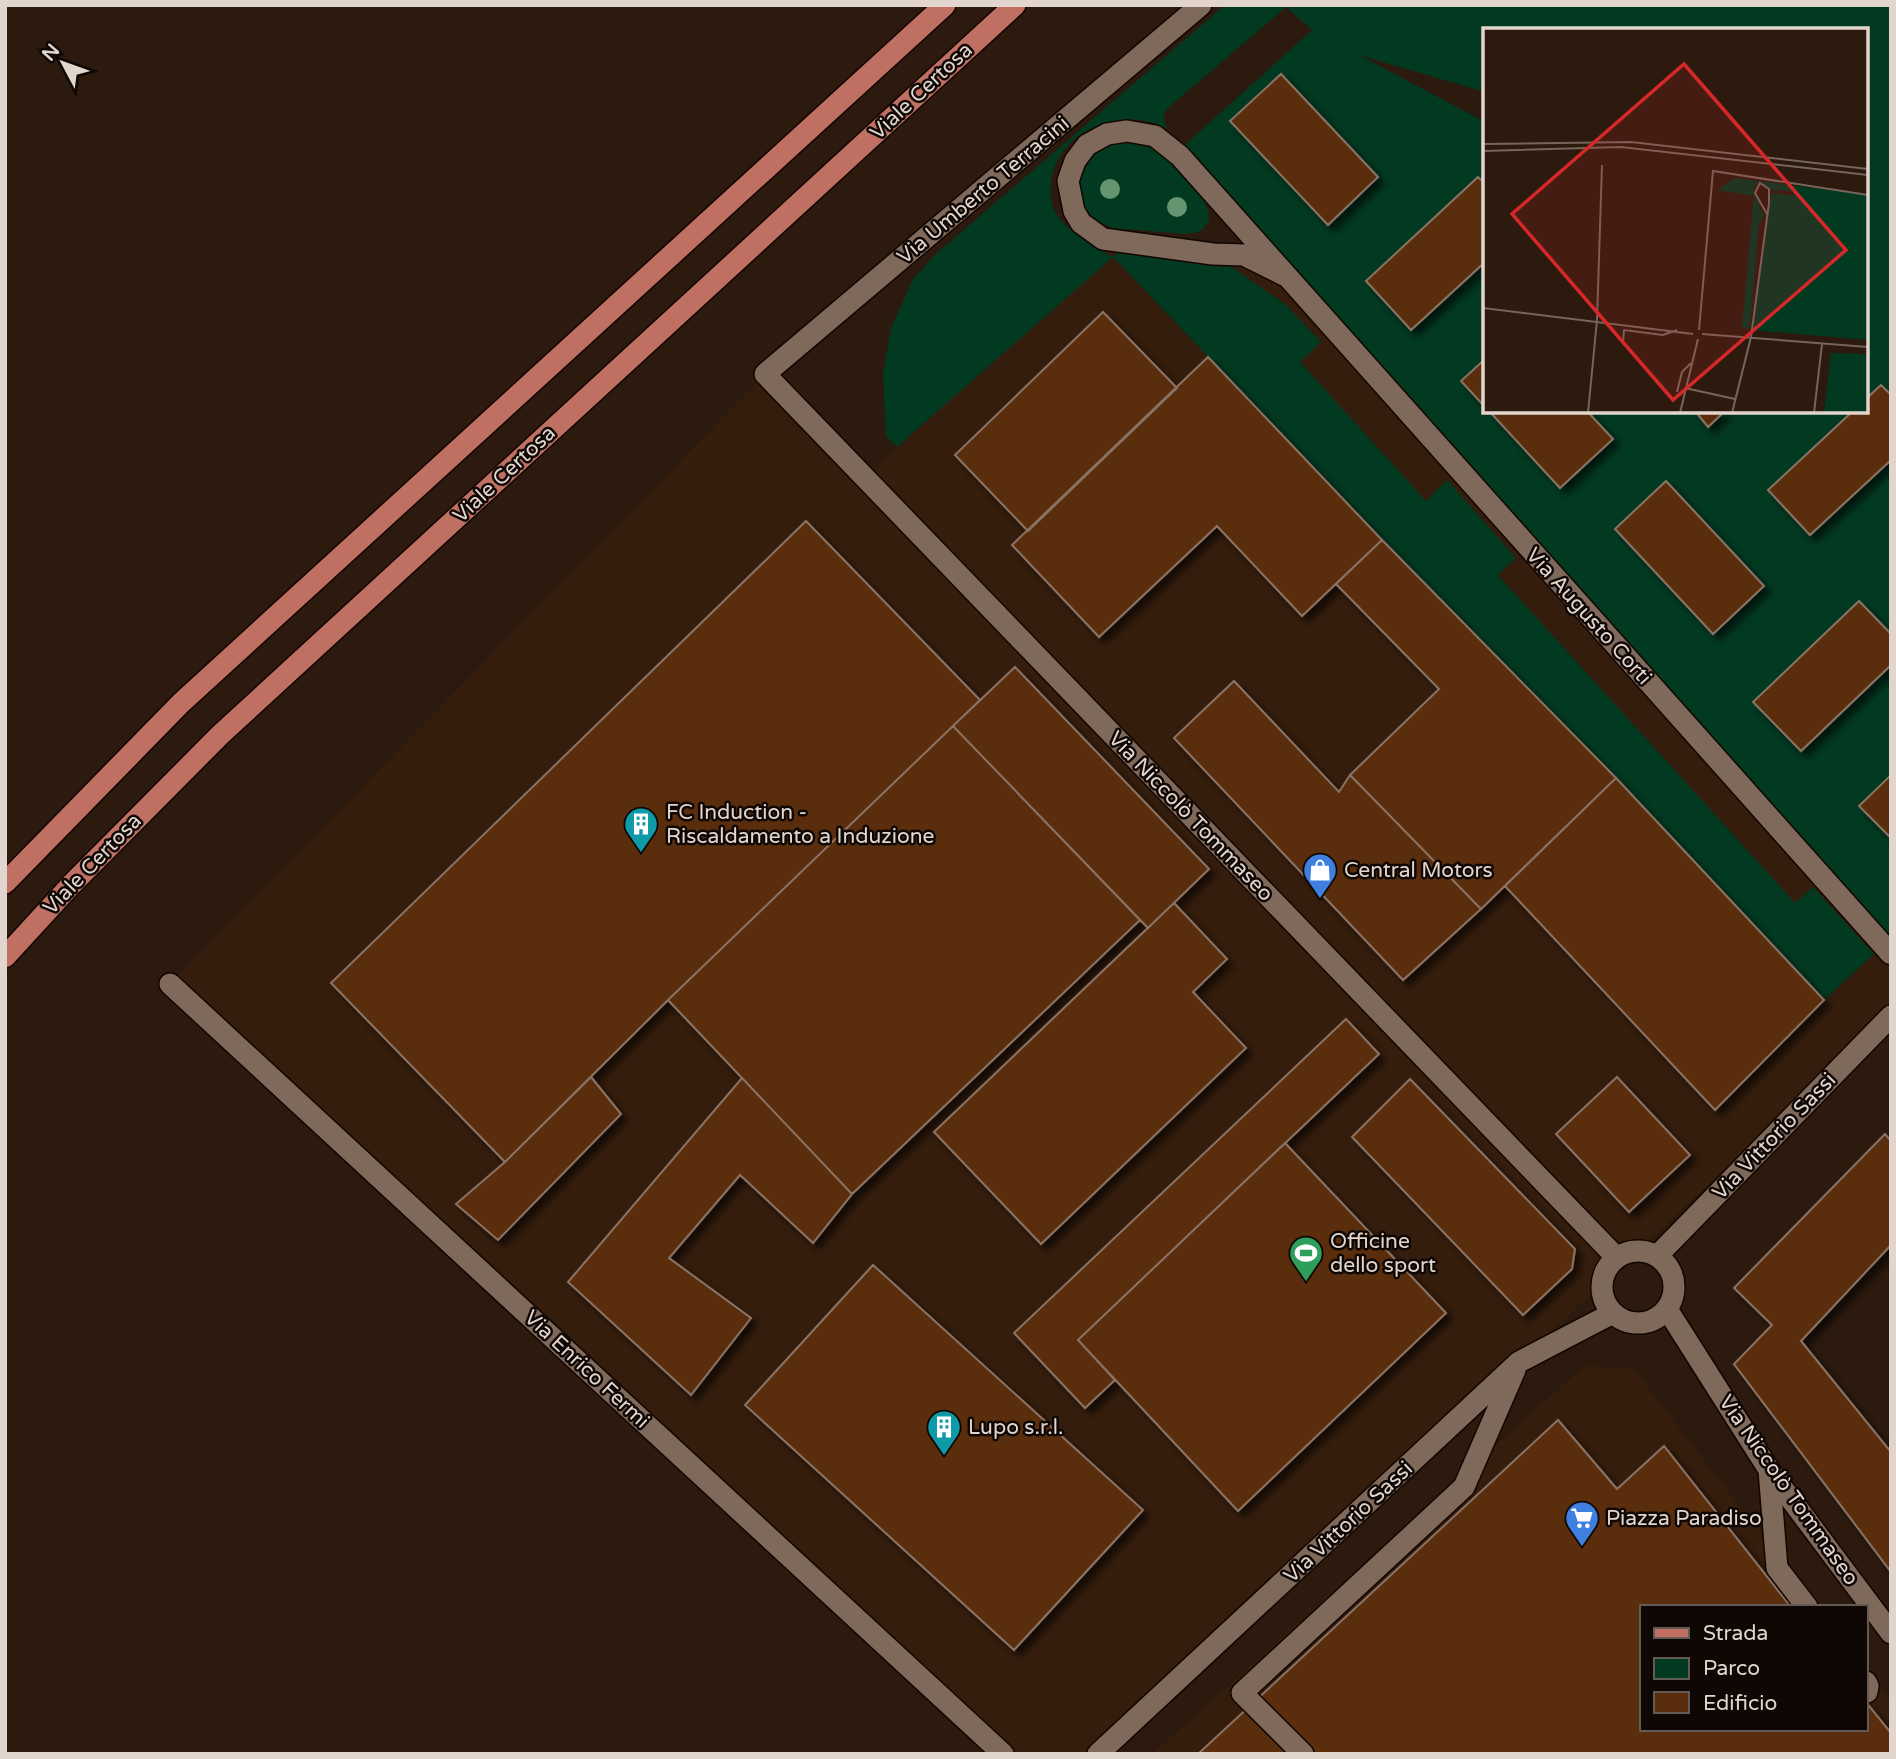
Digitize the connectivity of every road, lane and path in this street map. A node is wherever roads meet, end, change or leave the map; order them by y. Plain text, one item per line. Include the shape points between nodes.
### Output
1 (945, 5) edge
2 (1015, 5) edge
3 (1201, 5) edge
4 (1288, 277) junction
5 (765, 374) joint
6 (5, 883) edge
7 (1891, 954) edge
8 (5, 957) edge
9 (170, 984) dead end
10 (1891, 1016) edge
11 (1657, 1256) junction
12 (1617, 1258) junction
13 (1667, 1309) junction
14 (1614, 1313) junction
15 (1519, 1362) junction
16 (1769, 1470) junction
17 (1805, 1605) edge
18 (1890, 1630) edge
19 (1003, 1754) edge
20 (1098, 1754) edge
21 (1303, 1754) edge

1 - 6 main road via 181,703
2 - 8 main road, Viale Certosa via 220,735
3 - 5 street, Via Umberto Terracini
4 - 4 street, Via Augusto Corti via 1180,156 1154,136 1127,131 1107,134 1087,145 1075,161 1068,181 1074,211 1081,223 1103,239 1244,255
4 - 7 street, Via Augusto Corti
5 - 12 street, Via Niccolò Tommaseo
9 - 19 street, Via Enrico Fermi
10 - 11 street, Via Vittorio Sassi
11 - 12 street via 1637,1251
11 - 13 street via 1672,1274 1675,1286
12 - 14 street via 1603,1285 1603,1295
13 - 14 street via 1647,1322 1635,1323
13 - 16 street, Via Niccolò Tommaseo
14 - 15 street, Via Vittorio Sassi
15 - 20 street, Via Vittorio Sassi
15 - 21 street via 1464,1487 1242,1693
16 - 17 street via 1777,1568
16 - 18 street, Via Niccolò Tommaseo

